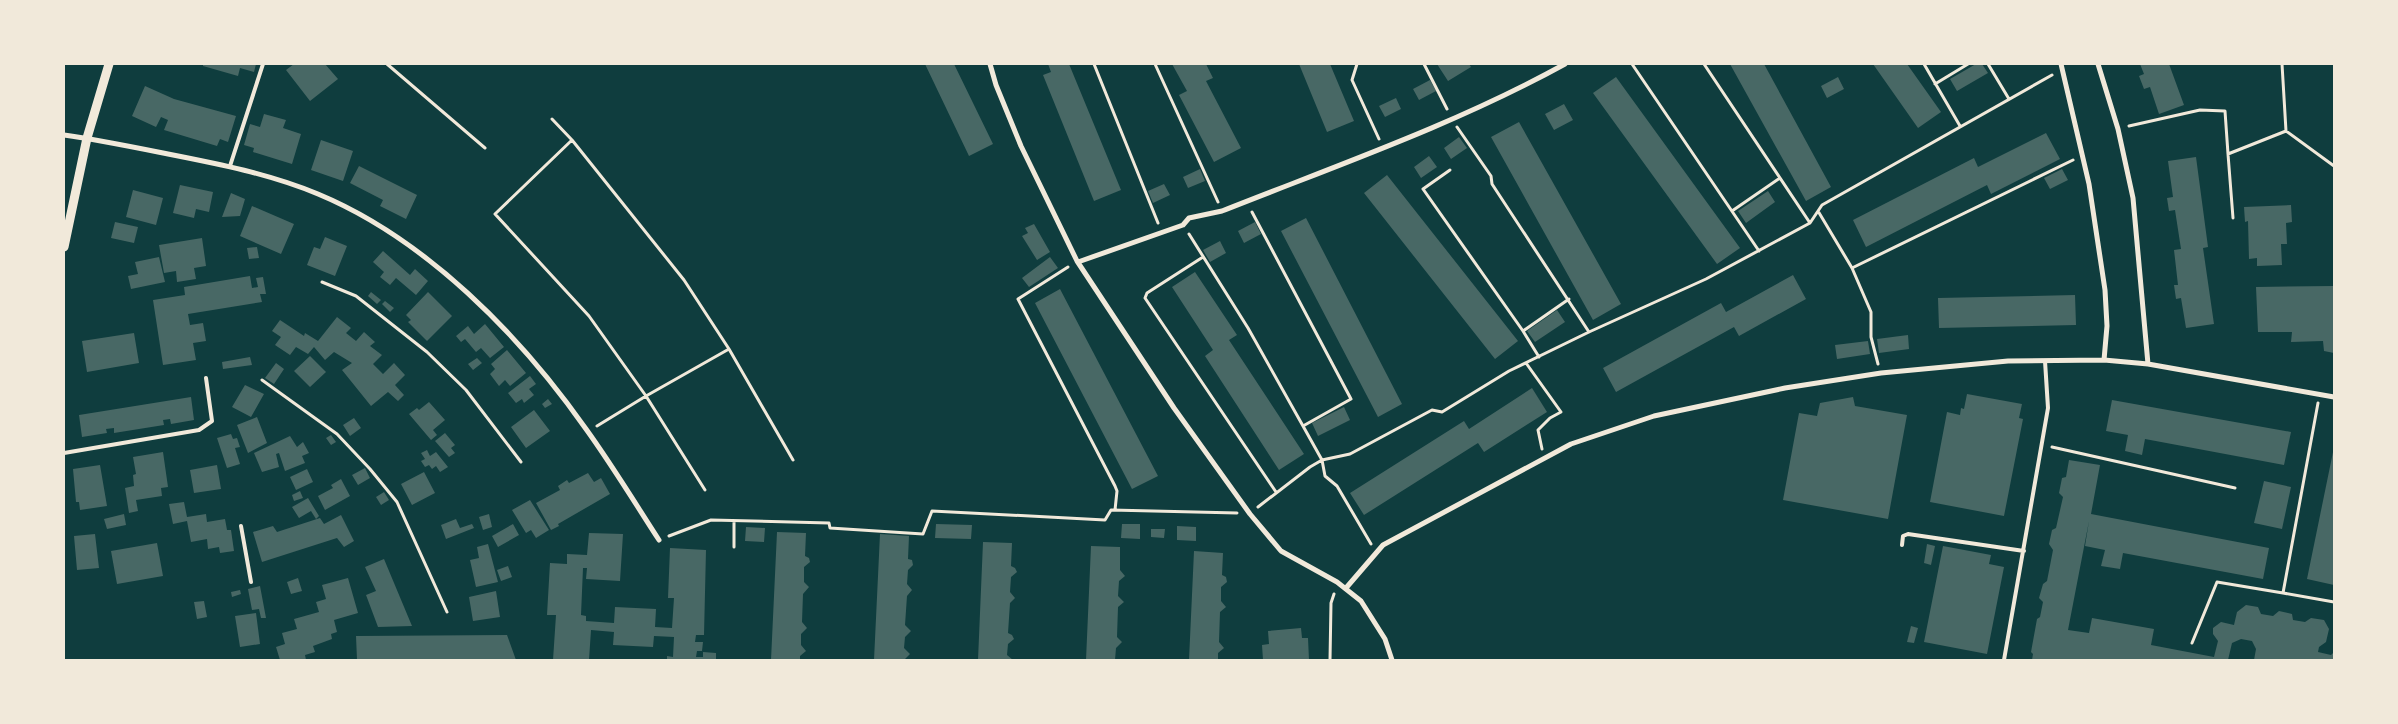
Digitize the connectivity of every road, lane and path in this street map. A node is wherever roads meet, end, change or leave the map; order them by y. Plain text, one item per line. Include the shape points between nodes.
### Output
1 (109, 64) edge
2 (263, 64) edge
3 (387, 64) edge
4 (990, 64) edge
5 (1094, 64) edge
6 (1156, 64) edge
7 (1357, 64) edge
8 (1424, 64) edge
9 (1565, 64) edge
10 (1632, 64) edge
11 (1704, 64) edge
12 (1924, 64) edge
13 (1968, 64) edge
14 (1988, 64) edge
15 (2098, 64) edge
16 (2282, 64) edge
17 (2062, 66) edge
18 (1936, 84) junction
19 (2009, 99) junction
20 (552, 119) dead end
21 (1451, 119) junction
22 (1960, 126) junction
23 (2118, 129) junction
24 (2286, 131) junction
25 (64, 135) edge
26 (87, 138) junction
27 (572, 140) junction
28 (485, 148) dead end
29 (1383, 148) junction
30 (2084, 154) junction
31 (2228, 154) junction
32 (230, 166) junction
33 (2334, 166) edge
34 (1450, 170) dead end
35 (1780, 178) junction
36 (1246, 202) junction
37 (1222, 211) junction
38 (1732, 211) junction
39 (1818, 211) junction
40 (2233, 218) dead end
41 (1810, 223) junction
42 (1183, 225) junction
43 (1162, 233) junction
44 (64, 247) edge
45 (1759, 251) junction
46 (1203, 257) junction
47 (1078, 262) junction
48 (1852, 268) junction
49 (322, 282) dead end
50 (1568, 299) junction
51 (1524, 331) junction
52 (1590, 332) junction
53 (729, 348) junction
54 (1539, 357) junction
55 (2104, 360) junction
56 (2045, 361) junction
57 (1526, 363) junction
58 (2148, 364) junction
59 (1881, 373) junction
60 (206, 378) dead end
61 (262, 380) dead end
62 (2320, 394) junction
63 (646, 396) junction
64 (2334, 397) edge
65 (1303, 426) junction
66 (588, 432) junction
67 (2042, 445) junction
68 (64, 453) edge
69 (1544, 458) junction
70 (793, 460) dead end
71 (1322, 460) junction
72 (521, 462) dead end
73 (2235, 488) dead end
74 (705, 490) dead end
75 (1276, 493) junction
76 (1115, 510) junction
77 (1250, 514) junction
78 (734, 521) junction
79 (241, 526) dead end
80 (659, 540) joint
81 (1902, 545) dead end
82 (734, 548) dead end
83 (2024, 551) junction
84 (1375, 552) junction
85 (251, 582) dead end
86 (1337, 582) junction
87 (1346, 588) junction
88 (2283, 593) junction
89 (2334, 602) edge
90 (447, 612) dead end
91 (2192, 643) dead end
92 (1330, 660) edge
93 (1392, 660) edge
94 (2004, 660) edge

1 - 26 street
2 - 32 lane
3 - 28 path
4 - 47 street via 1021,146
5 - 43 path
6 - 37 path
7 - 29 path via 1352,80
8 - 21 path
9 - 21 street
10 - 38 path
11 - 35 path
12 - 18 path
13 - 18 path
14 - 19 path
15 - 23 street
16 - 24 path
17 - 19 path
17 - 30 street
18 - 22 path
19 - 22 path
20 - 27 path
21 - 29 street
21 - 50 path
22 - 39 path
23 - 31 path via 2200,110 2225,112
23 - 58 street via 2133,198
24 - 31 path
24 - 33 path
25 - 26 street
26 - 32 street
26 - 44 street
27 - 53 path via 684,280
27 - 63 path via 495,214 589,316
29 - 36 street
30 - 48 path
30 - 55 street via 2105,290 2107,326
31 - 40 path
32 - 66 street via 319,194 405,241 486,312 540,369
34 - 51 path via 1423,189
35 - 38 path
35 - 41 path
36 - 37 street
36 - 65 path via 1351,399
37 - 42 street via 1189,218
38 - 45 path
39 - 41 path
39 - 48 path
41 - 45 path
42 - 43 street
42 - 46 path
43 - 47 street
45 - 52 path
46 - 65 path via 1248,328
46 - 75 path via 1147,293 1145,298
47 - 76 path via 1018,299 1115,486
47 - 77 street via 1174,408
48 - 59 path via 1871,312 1871,337
49 - 72 path via 356,296 427,352 466,390
50 - 51 path
50 - 52 path
51 - 54 path
52 - 54 path
53 - 63 path
53 - 70 path
54 - 57 path
55 - 56 street
55 - 58 street
56 - 59 street
56 - 67 lane via 2048,408
57 - 69 path via 1561,412 1538,430
57 - 71 path via 1442,412 1432,410 1350,454
58 - 62 street
59 - 69 street via 1785,388 1654,416 1571,444
60 - 68 lane via 212,421 199,430
61 - 90 path via 337,434 397,502
62 - 64 street
62 - 88 path
63 - 66 path
63 - 74 path
65 - 71 path
66 - 80 street
67 - 73 path
67 - 83 lane
69 - 84 street
71 - 75 path
71 - 84 path via 1325,476 1337,486
75 - 77 path
76 - 77 path
76 - 78 path via 1111,510 1105,520 932,511 923,534 830,528 829,523
77 - 86 street via 1281,551
78 - 80 path via 711,520
78 - 82 path
79 - 85 lane
81 - 83 lane via 1903,536 1908,534
83 - 94 lane
84 - 87 street
86 - 87 street
86 - 92 path via 1331,603
87 - 93 street via 1361,601 1385,640
88 - 89 path
88 - 91 path via 2218,582

